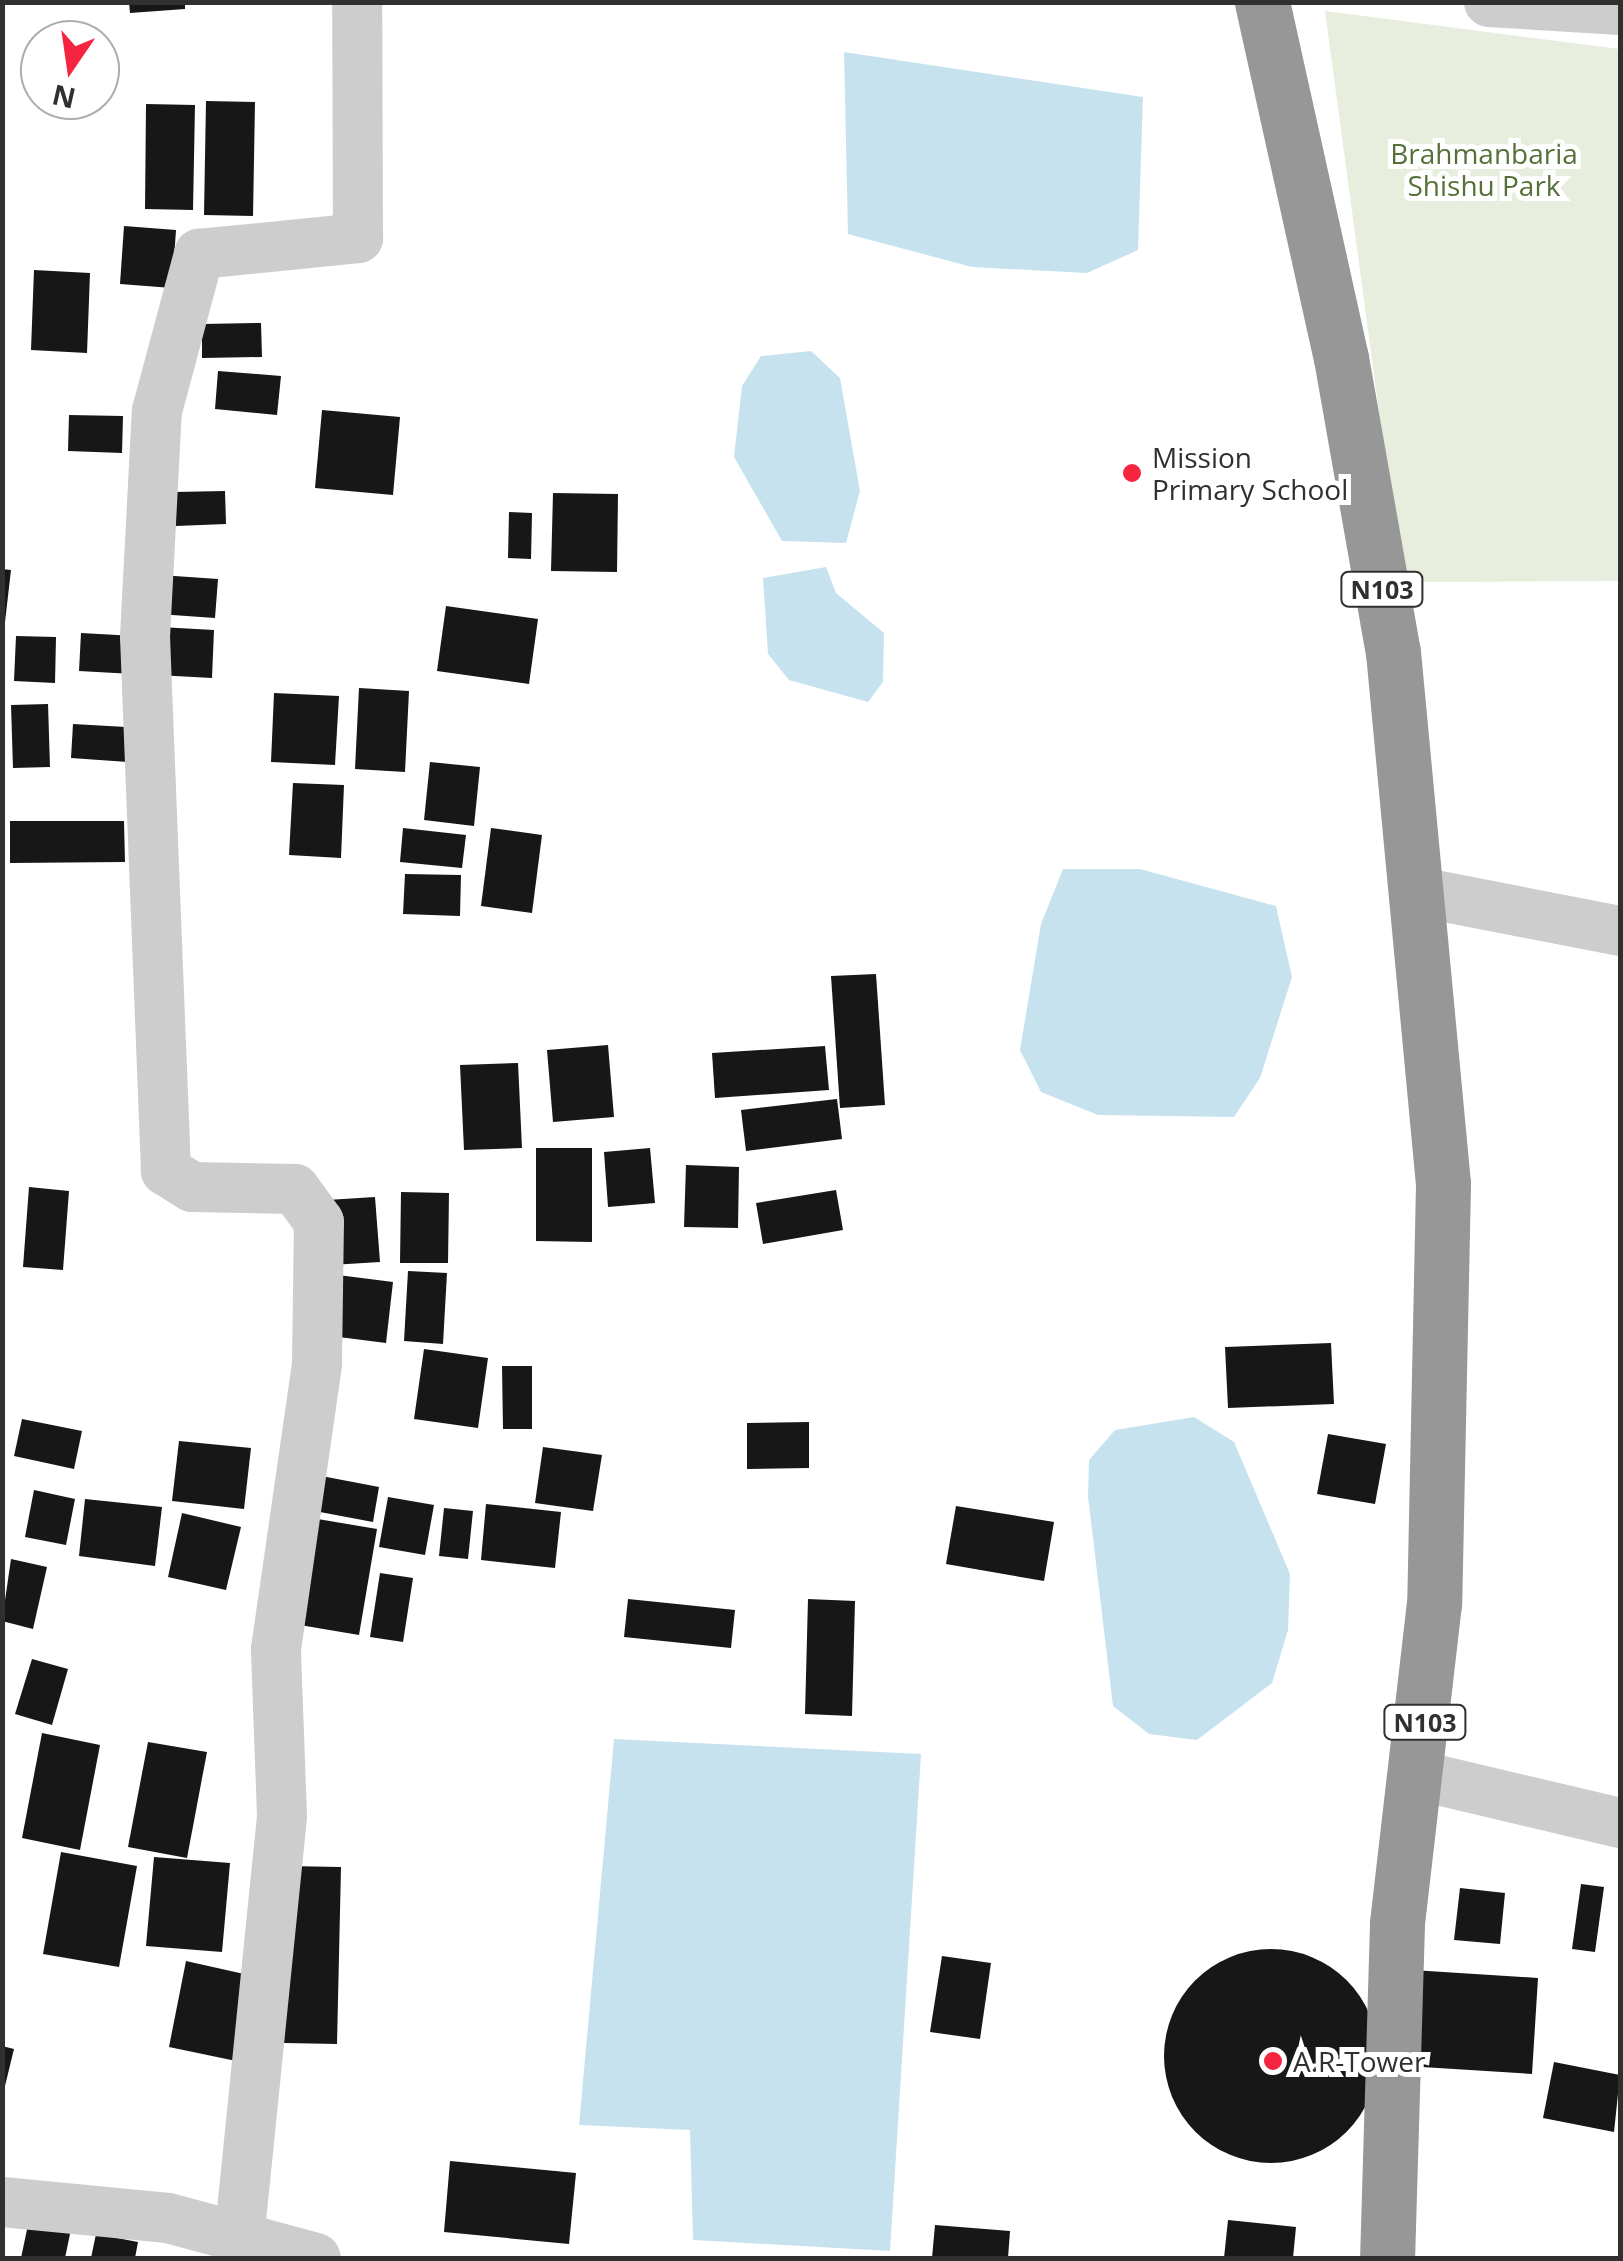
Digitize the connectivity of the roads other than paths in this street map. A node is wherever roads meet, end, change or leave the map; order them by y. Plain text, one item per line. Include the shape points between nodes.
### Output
1 (357, 2) edge
2 (1262, 2) edge
3 (1489, 2) edge
4 (1620, 10) edge
5 (1414, 891) junction
6 (1620, 931) edge
7 (1421, 1776) junction
8 (1620, 1824) edge
9 (2, 2202) edge
10 (239, 2240) junction
11 (316, 2258) edge
12 (1387, 2258) edge

1 - 10 street via 358,238 200,254 157,411 149,562 152,962 166,1171 192,1188 295,1188 319,1222 316,1363 276,1649 282,1816
2 - 5 highway, N103 via 1342,358 1393,652
3 - 4 street
5 - 6 street
5 - 7 highway, N103 via 1443,1184
7 - 8 street
7 - 12 highway, N103 via 1398,1924
9 - 10 street via 168,2218
10 - 11 street

